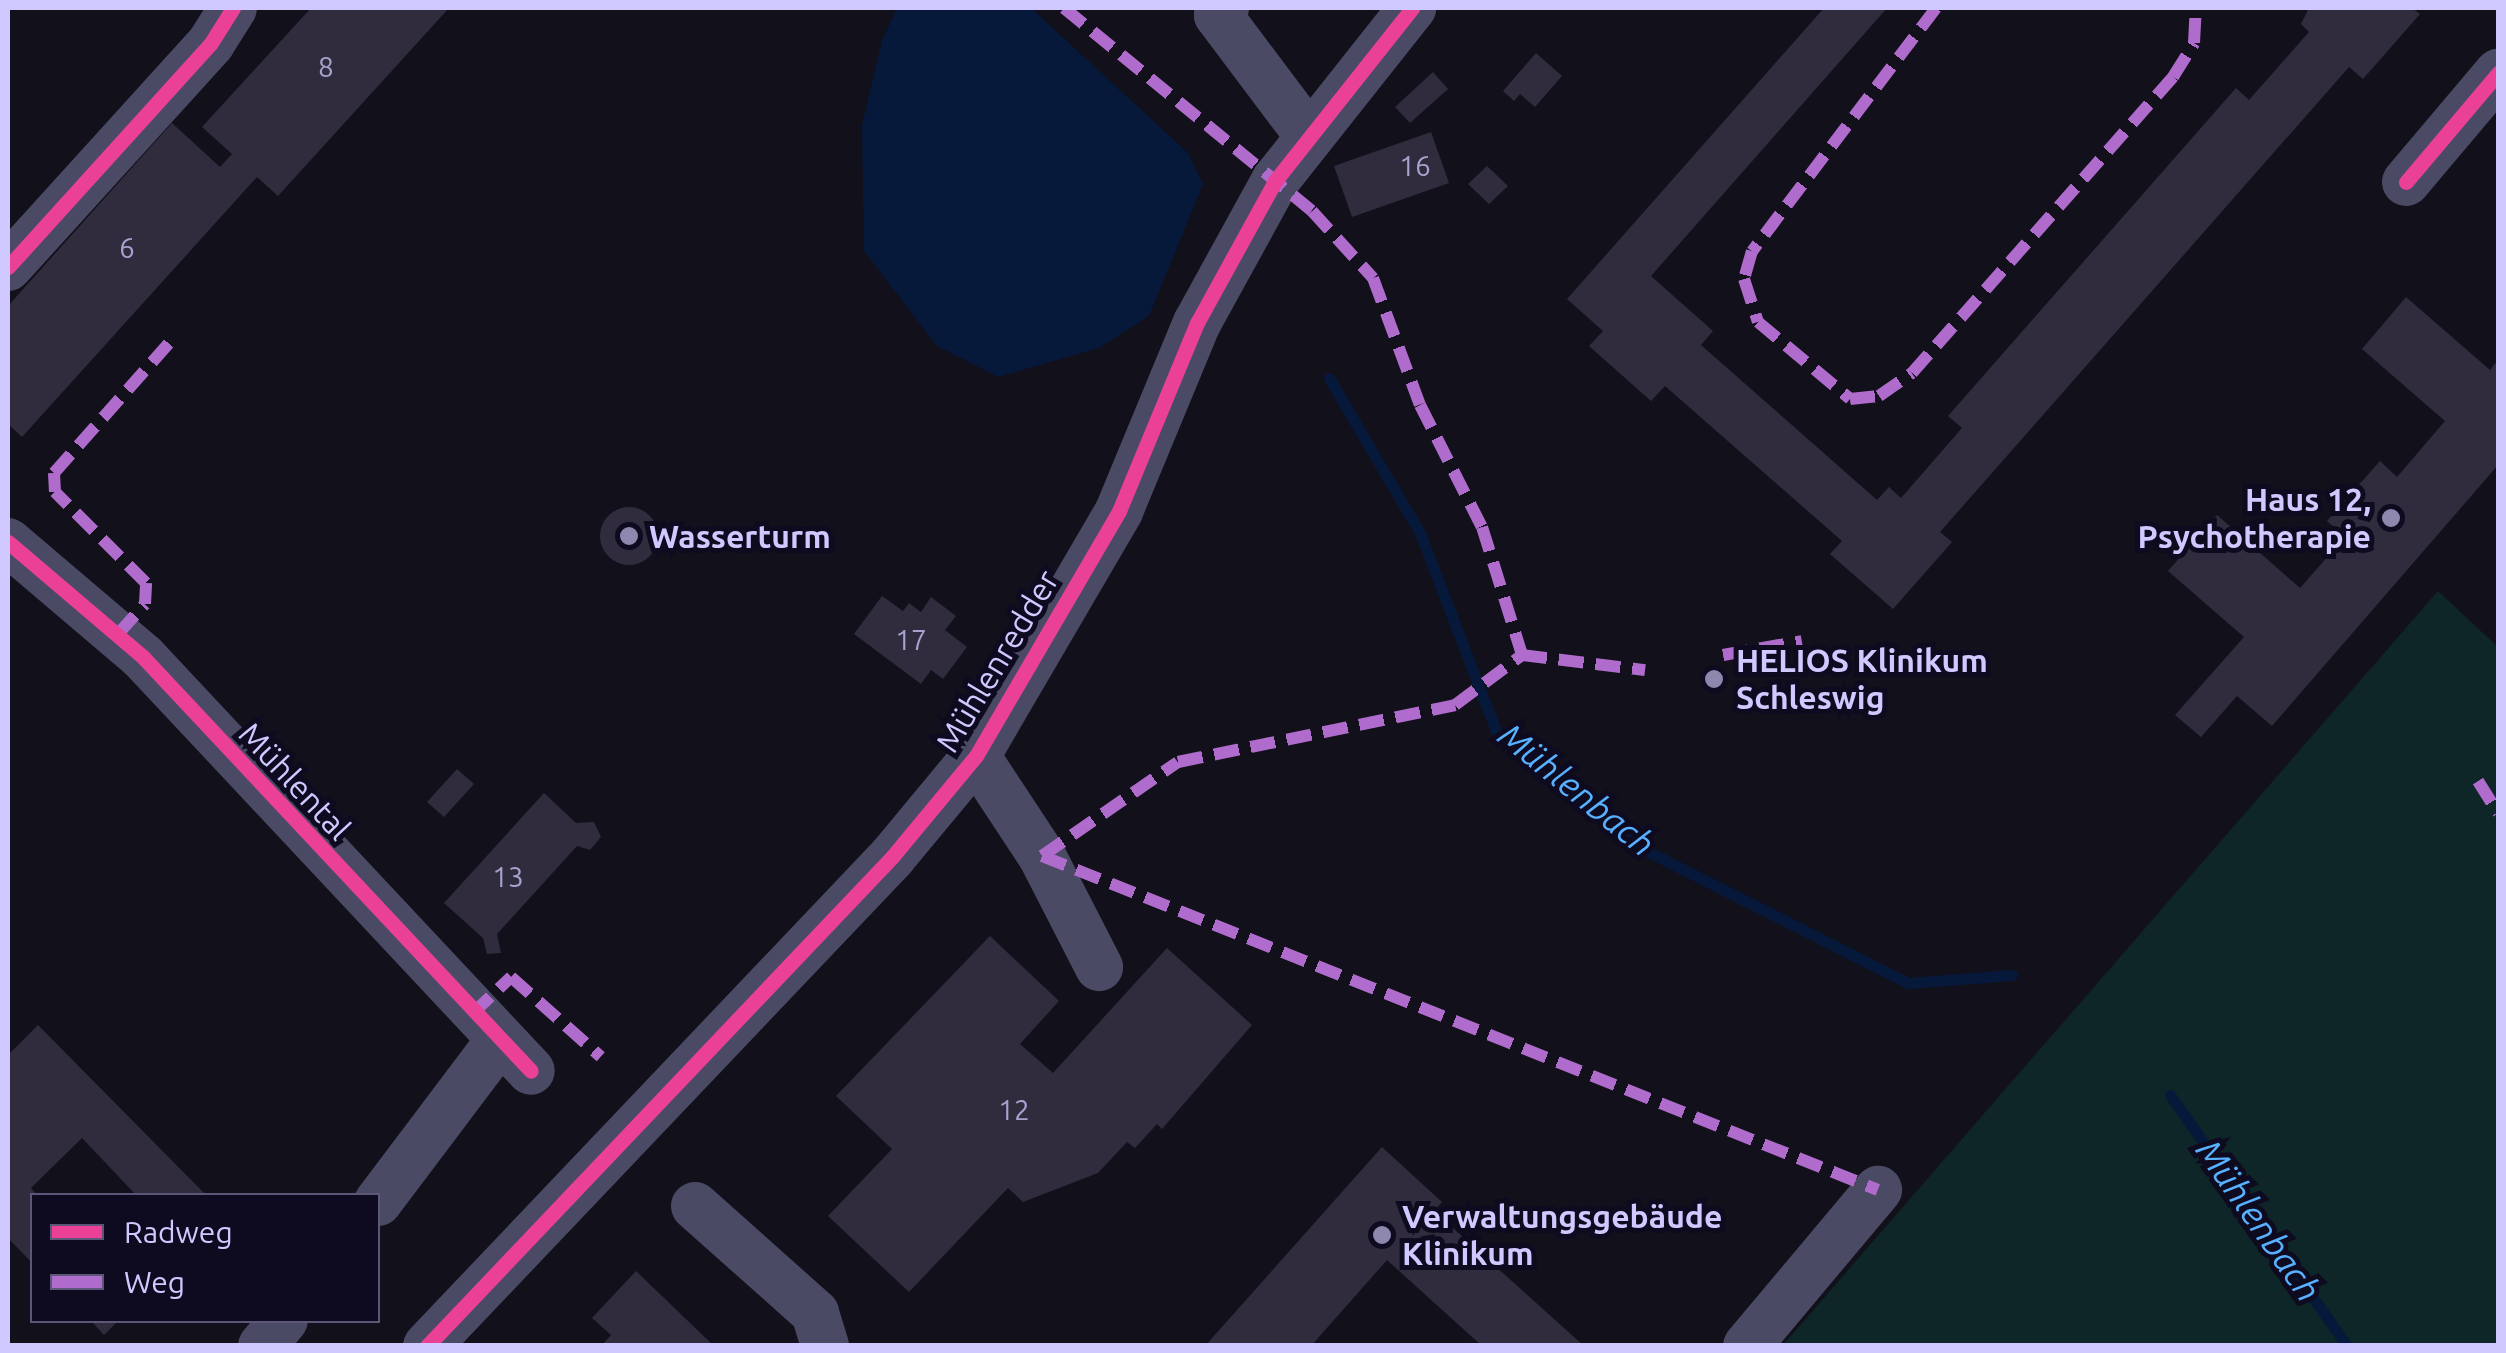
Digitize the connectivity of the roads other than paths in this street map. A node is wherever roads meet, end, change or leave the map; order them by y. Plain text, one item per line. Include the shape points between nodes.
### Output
1 (233, 8) edge
2 (1412, 8) edge
3 (1217, 10) edge
4 (2498, 72) edge
5 (1308, 135) junction
6 (2406, 182) dead end
7 (8, 267) edge
8 (8, 542) edge
9 (976, 756) junction
10 (1099, 967) dead end
11 (1878, 1190) dead end
12 (380, 1200) edge
13 (695, 1206) dead end
14 (281, 1323) edge
15 (262, 1346) edge
16 (427, 1346) edge
17 (825, 1346) edge
18 (1747, 1346) edge

1 - 7 street via 211,43
2 - 5 street, Mühlenredder
3 - 5 street
4 - 6 street
5 - 9 street, Mühlenredder via 1275,181 1197,323 1119,511
8 - 12 street, Mühlental via 143,657 515,1055
9 - 10 street via 1042,856
9 - 16 street, Mühlenredder via 892,858
11 - 18 street
13 - 17 street via 815,1314
14 - 15 street

